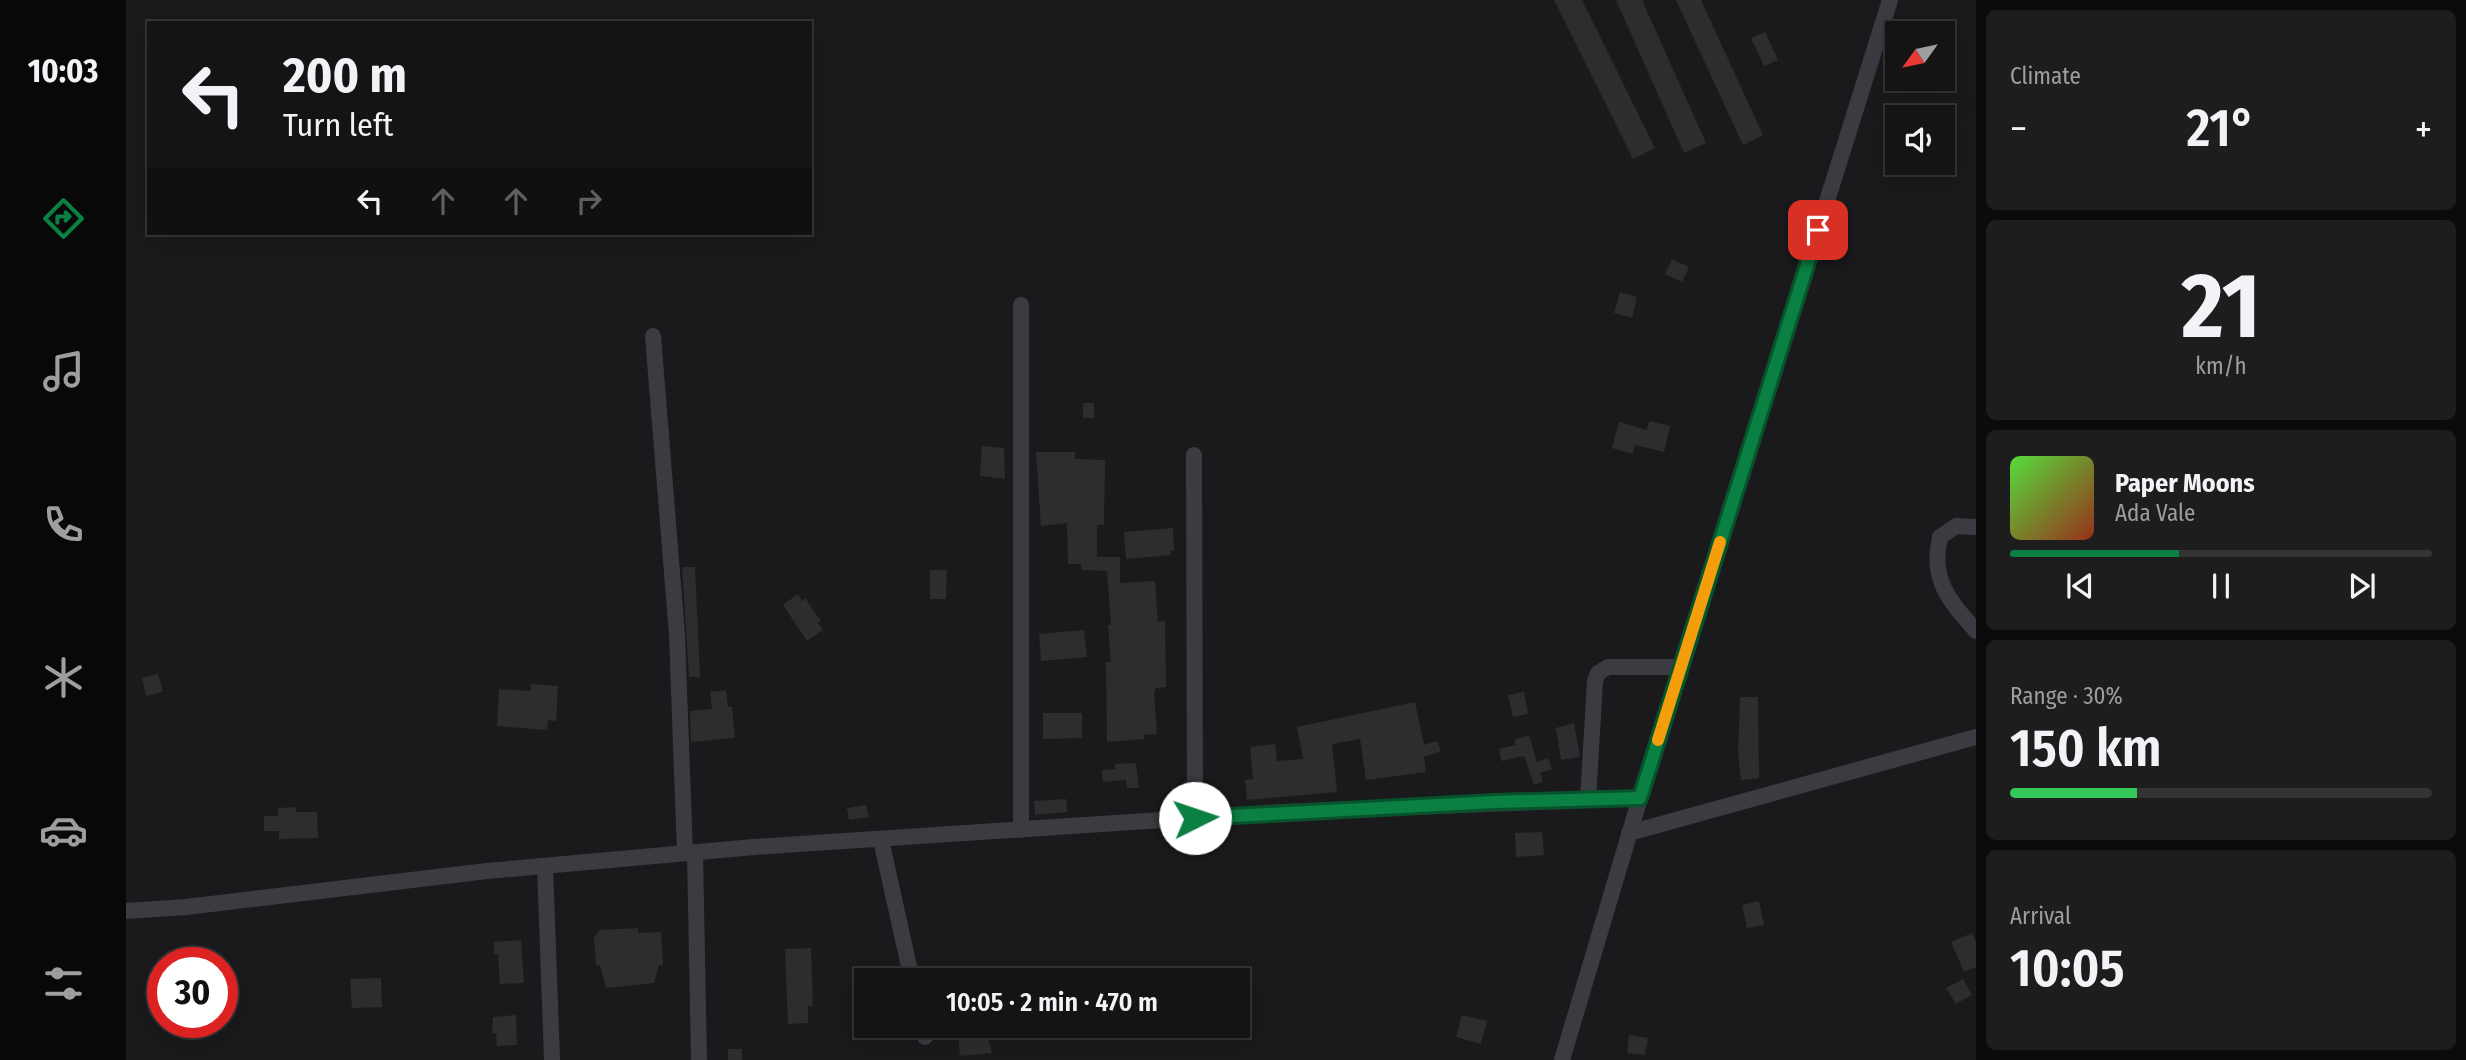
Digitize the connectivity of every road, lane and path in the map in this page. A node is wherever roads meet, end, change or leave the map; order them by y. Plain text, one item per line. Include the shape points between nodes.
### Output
1 (1890, 0) edge
2 (1021, 305) dead end
3 (653, 336) dead end
4 (1194, 455) dead end
5 (1976, 527) edge
6 (1976, 631) edge
7 (1681, 667) junction
8 (1976, 737) edge
9 (1640, 798) junction
10 (1588, 800) junction
11 (1195, 818) junction
12 (1021, 830) junction
13 (1629, 833) junction
14 (881, 840) junction
15 (690, 853) junction
16 (545, 866) junction
17 (126, 911) edge
18 (909, 968) edge
19 (552, 1060) edge
20 (699, 1060) edge
21 (1562, 1060) edge

1 - 7 street
2 - 12 street
3 - 15 street
4 - 11 street
5 - 6 street via 1956,526 1940,537 1935,559 1942,585
7 - 9 street
7 - 10 street via 1608,667 1598,673
8 - 13 street
9 - 10 street
9 - 13 street
10 - 11 street
11 - 12 street
12 - 14 street
13 - 21 street
14 - 15 street
14 - 18 street
15 - 16 street
15 - 20 street
16 - 17 street
16 - 19 street

